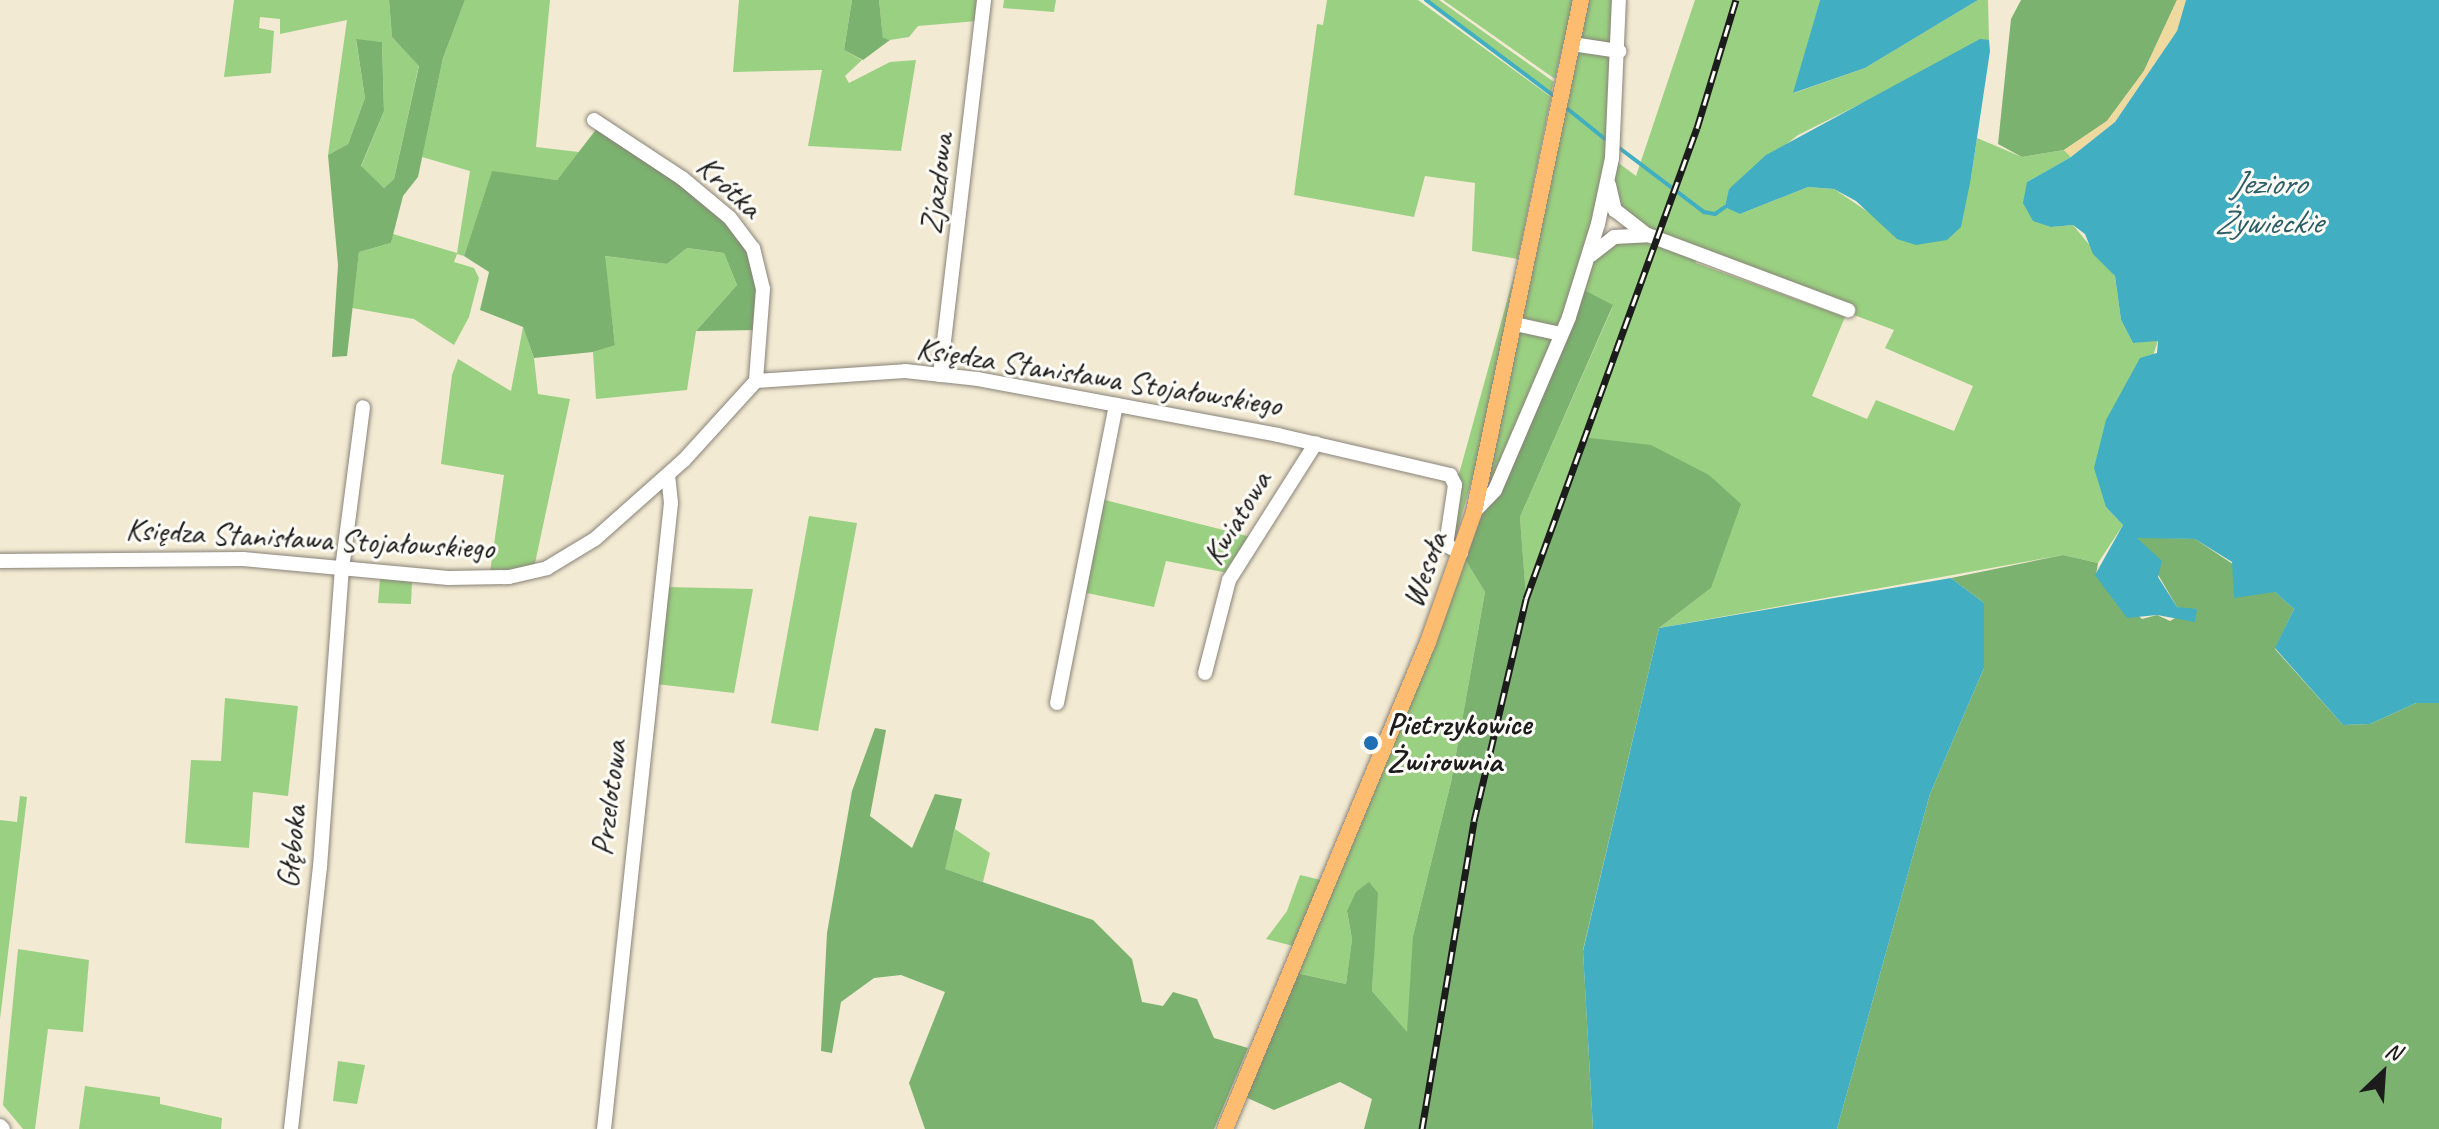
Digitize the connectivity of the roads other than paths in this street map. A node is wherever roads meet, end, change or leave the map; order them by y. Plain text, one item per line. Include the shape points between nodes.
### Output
1 (984, 0) edge
2 (1581, 0) edge
3 (1619, 0) edge
4 (1572, 44) junction
5 (1619, 51) junction
6 (594, 120) dead end
7 (1609, 173) junction
8 (1648, 235) junction
9 (1586, 262) junction
10 (1848, 310) dead end
11 (1515, 324) junction
12 (1561, 334) junction
13 (940, 375) junction
14 (756, 381) junction
15 (1116, 405) junction
16 (363, 407) dead end
17 (1316, 443) junction
18 (668, 475) junction
19 (1474, 512) junction
20 (1461, 553) junction
21 (0, 561) edge
22 (342, 569) junction
23 (1205, 673) dead end
24 (1057, 703) dead end
25 (291, 1129) edge
26 (604, 1129) edge
27 (1225, 1129) edge

1 - 13 street, Zjazdowa
2 - 4 main road, Wesoła
3 - 5 street
4 - 5 street
4 - 11 main road, Wesoła
5 - 7 street
6 - 14 street, Krótka via 682,178 730,218 753,248 763,289
7 - 8 street via 1615,210
7 - 9 street
8 - 9 street via 1614,237 1599,245
8 - 10 street
9 - 12 street
11 - 12 street
11 - 19 main road, Wesoła
12 - 19 street via 1495,490
13 - 14 street, Księdza Stanisława Stojałowskiego via 890,372
13 - 15 street, Księdza Stanisława Stojałowskiego
14 - 18 street, Księdza Stanisława Stojałowskiego
15 - 17 street, Księdza Stanisława Stojałowskiego
15 - 24 street
16 - 22 street, Głęboka
17 - 20 street, Księdza Stanisława Stojałowskiego via 1450,475 1455,485 1446,545
17 - 23 street, Kwiatowa via 1229,580
18 - 22 street, Księdza Stanisława Stojałowskiego via 595,539 547,568 509,577 463,578
18 - 26 street, Przelotowa via 671,503
19 - 20 main road, Wesoła
20 - 27 main road, Wesoła
21 - 22 street, Księdza Stanisława Stojałowskiego via 243,559
22 - 25 street, Głęboka via 320,867

